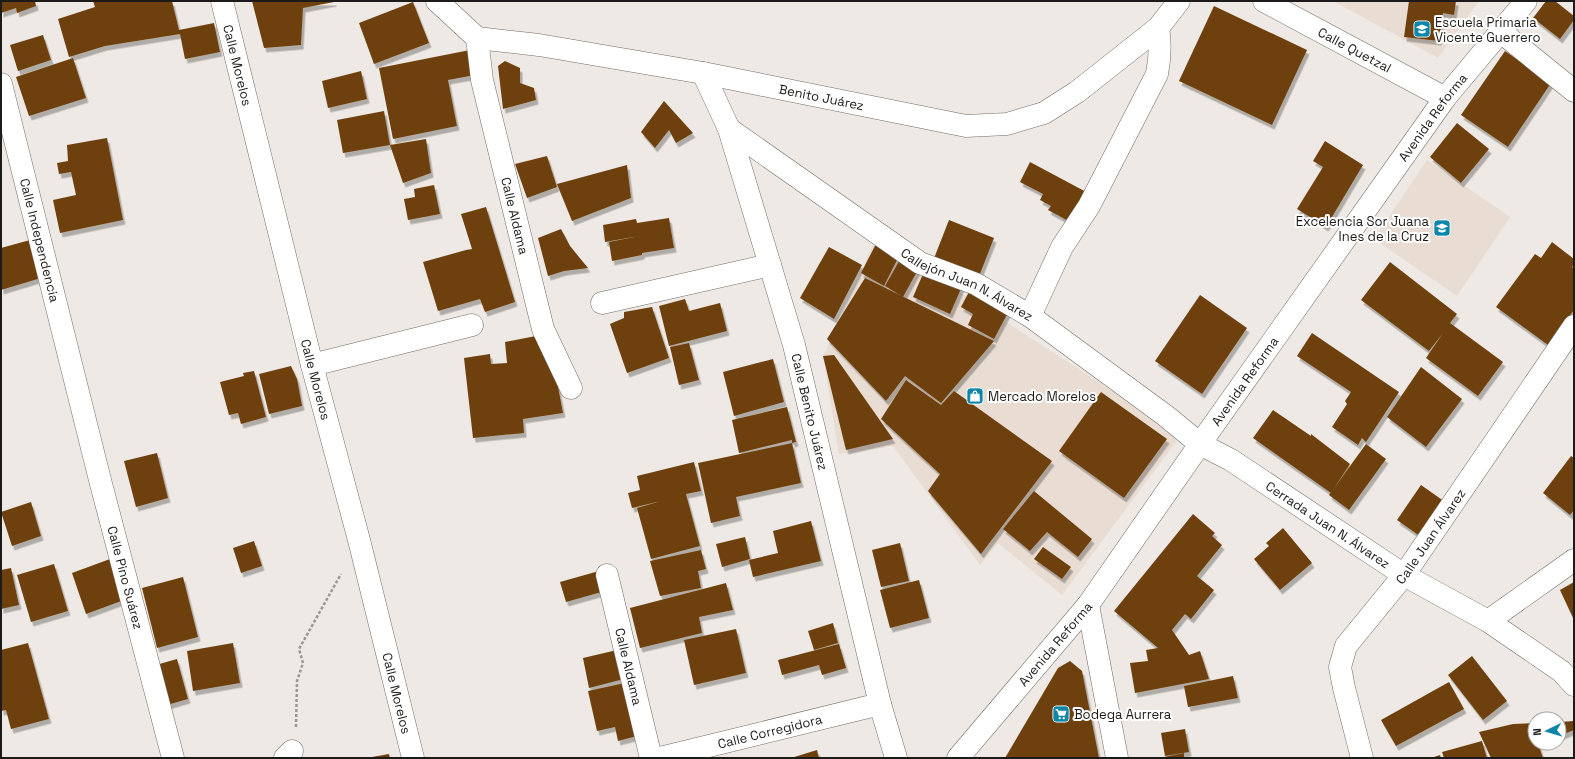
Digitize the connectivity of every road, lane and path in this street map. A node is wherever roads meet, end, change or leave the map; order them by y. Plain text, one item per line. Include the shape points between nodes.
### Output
1 (222, 1) edge
2 (437, 1) edge
3 (1179, 1) edge
4 (1264, 1) edge
5 (1526, 1) edge
6 (1158, 28) junction
7 (1501, 32) junction
8 (477, 38) junction
9 (703, 73) junction
10 (1, 84) edge
11 (1574, 91) edge
12 (1445, 98) junction
13 (729, 129) junction
14 (770, 265) junction
15 (602, 303) dead end
16 (1030, 316) junction
17 (472, 325) dead end
18 (1574, 326) edge
19 (312, 365) junction
20 (571, 388) dead end
21 (78, 396) joint
22 (1200, 444) junction
23 (359, 540) junction
24 (1574, 560) edge
25 (607, 575) dead end
26 (1404, 575) junction
27 (1088, 605) junction
28 (1488, 621) junction
29 (1574, 685) edge
30 (880, 704) junction
31 (289, 754) edge
32 (173, 758) edge
33 (413, 758) edge
34 (651, 758) edge
35 (660, 758) edge
36 (896, 758) edge
37 (958, 758) edge
38 (1117, 758) edge
39 (1362, 758) edge

1 - 19 street, Calle Morelos
2 - 8 street
3 - 6 street, Benito Juárez
4 - 12 street, Calle Quetzal
5 - 7 street, Avenida Reforma
6 - 9 street, Benito Juárez via 1077,92 1044,113 1007,124 966,126
6 - 16 street via 1160,56 1157,74 1090,206 1062,247
7 - 11 street
7 - 12 street, Avenida Reforma
8 - 9 street, Benito Juárez via 538,45
8 - 20 street, Calle Aldama via 482,80 543,329
9 - 13 street, Calle Benito Juárez
10 - 21 street, Calle Independencia
12 - 22 street, Avenida Reforma
13 - 14 street, Calle Benito Juárez
13 - 16 street, Callejón Juan N. Álvarez via 920,263 976,284
14 - 15 street
14 - 30 street, Calle Benito Juárez via 794,345
16 - 22 street, Callejón Juan N. Álvarez
17 - 19 street
18 - 26 street, Calle Juan Álvarez
19 - 23 street, Calle Morelos
21 - 32 street, Calle Pino Suárez
22 - 26 street, Cerrada Juan N. Álvarez via 1231,460
22 - 27 street, Avenida Reforma
23 - 31 path via 299,649 303,663 297,681 297,735
23 - 33 street, Calle Morelos
24 - 28 street
25 - 34 street, Calle Aldama
26 - 28 street, Cerrada Juan N. Álvarez
26 - 39 street, Calle Juan Álvarez via 1346,646 1340,667
27 - 37 street, Avenida Reforma
27 - 38 street
28 - 29 street, Cerrada Juan N. Álvarez via 1561,671
30 - 35 street, Calle Corregidora
30 - 36 street, Calle Benito Juárez

